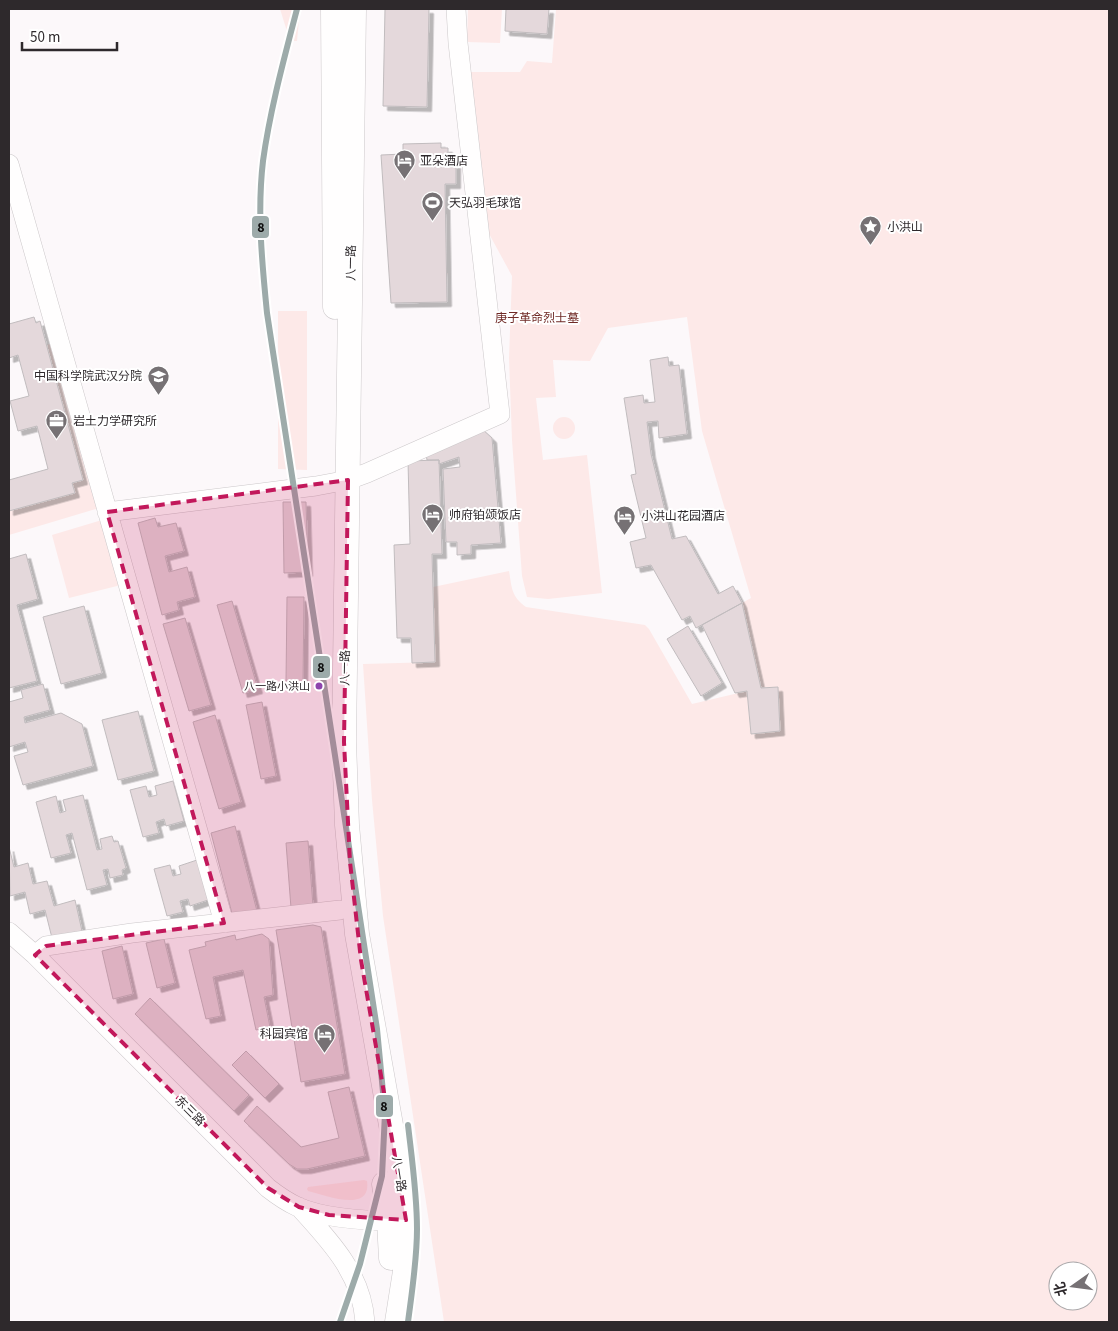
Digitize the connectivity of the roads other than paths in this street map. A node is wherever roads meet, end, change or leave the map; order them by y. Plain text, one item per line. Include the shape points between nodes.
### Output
1 (333, 9) edge
2 (354, 9) edge
3 (456, 9) edge
4 (9, 164) edge
5 (341, 481) junction
6 (107, 512) junction
7 (340, 910) junction
8 (224, 923) junction
9 (18, 945) edge
10 (299, 1207) junction
11 (397, 1221) junction
12 (365, 1322) edge
13 (383, 1322) edge
14 (397, 1322) edge

1 - 5 main road, 八一路
2 - 5 main road, 八一路
3 - 5 street via 500,414 367,473
4 - 6 street
5 - 6 street
5 - 7 main road, 八一路 via 332,786
5 - 11 main road, 八一路 via 344,742 350,862 360,952 399,1170
6 - 8 street
7 - 8 street
7 - 11 main road, 八一路 via 376,1132
8 - 9 street via 46,946
9 - 10 street, 东三路 via 268,1188
10 - 11 street, 东三路 via 329,1215
10 - 12 street via 346,1262 358,1289
11 - 13 main road
11 - 14 main road, 八一路 via 406,1265

